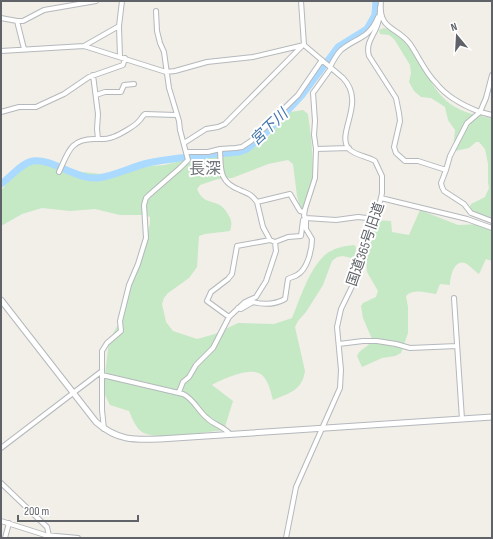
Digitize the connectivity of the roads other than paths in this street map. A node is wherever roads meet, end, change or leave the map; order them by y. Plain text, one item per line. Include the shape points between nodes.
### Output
1 (96, 1) edge
2 (122, 1) edge
3 (301, 1) edge
4 (381, 1) edge
5 (380, 6) junction
6 (156, 11) dead end
7 (1, 18) edge
8 (17, 21) junction
9 (119, 26) junction
10 (304, 45) junction
11 (84, 46) junction
12 (24, 49) junction
13 (1, 51) edge
14 (122, 57) junction
15 (323, 60) junction
16 (330, 67) junction
17 (166, 72) junction
18 (93, 75) junction
19 (492, 75) edge
20 (134, 84) dead end
21 (96, 95) junction
22 (1, 112) edge
23 (480, 112) junction
24 (492, 114) edge
25 (176, 115) junction
26 (98, 139) junction
27 (184, 143) junction
28 (349, 148) junction
29 (316, 149) junction
30 (220, 152) junction
31 (187, 153) junction
32 (446, 170) junction
33 (59, 172) dead end
34 (381, 198) junction
35 (257, 202) junction
36 (304, 215) junction
37 (376, 219) junction
38 (492, 221) edge
39 (492, 228) edge
40 (272, 241) junction
41 (454, 298) dead end
42 (1, 300) edge
43 (238, 308) junction
44 (229, 317) junction
45 (339, 344) junction
46 (457, 346) junction
47 (102, 373) junction
48 (179, 392) junction
49 (73, 393) junction
50 (492, 417) edge
51 (462, 419) junction
52 (322, 428) junction
53 (104, 429) junction
54 (230, 434) junction
55 (1, 448) edge
56 (1, 483) edge
57 (1, 520) edge
58 (9, 523) junction
59 (46, 536) edge
60 (5, 538) edge
61 (67, 538) edge
62 (78, 538) edge
63 (286, 538) edge

1 - 8 street via 44,10 29,19
2 - 9 street
3 - 10 street
4 - 5 street
5 - 16 street via 377,19 370,31 340,51
5 - 23 street via 384,21 404,37 435,83 460,103
5 - 32 street via 378,22 368,48 369,56 396,98 400,121 395,152 405,161 418,161
6 - 17 street via 157,31 164,52
7 - 8 street
8 - 12 street
9 - 11 street
9 - 14 street
10 - 15 street
10 - 17 street via 254,57 207,62
10 - 27 street via 225,124 206,129
11 - 12 street
11 - 14 street
12 - 13 street
14 - 17 street
14 - 18 street via 124,65
15 - 16 street
15 - 30 street via 298,95 251,141 242,147
16 - 28 street via 346,81 352,92 353,102 346,136
16 - 29 street via 313,93
17 - 25 street
18 - 21 street
18 - 22 street via 64,94 36,107 19,107
19 - 23 street
20 - 21 street via 124,85 121,92
21 - 26 street
23 - 24 street
23 - 32 street via 467,123 450,156
25 - 26 street via 145,114 115,137
25 - 27 street via 180,121
26 - 33 street via 77,142 70,149
27 - 31 street
28 - 29 street
28 - 34 street, 国道365号旧道 via 357,154 373,159 376,163 383,181
29 - 36 street via 315,178
30 - 31 street
30 - 35 street via 221,172 226,182 249,193
31 - 47 street via 188,160 146,198 144,244 129,285 120,321 121,330 103,348
32 - 38 street via 441,183 444,192 464,204 471,213
34 - 37 street, 国道365号旧道
34 - 39 street via 467,219
35 - 36 street via 290,194
35 - 40 street via 263,227
36 - 37 street via 336,220 358,217
36 - 40 street via 301,236
36 - 43 street via 306,228 312,239 307,264 298,275 288,279 285,299 264,305 253,302 241,309
37 - 45 street, 国道365号旧道 via 365,240 359,272 341,309 337,327
40 - 43 street via 276,251 266,281 256,297
40 - 44 street via 237,246 232,274 211,292 207,301
41 - 46 street
42 - 49 street
43 - 44 street
44 - 48 street via 213,348 196,365
45 - 46 street via 377,341 410,348
45 - 52 street, 国道365号旧道 via 340,388
46 - 51 street
47 - 48 street
47 - 49 street
47 - 53 street
48 - 54 street via 189,397 204,417
49 - 53 street
49 - 55 street
50 - 51 street
51 - 52 street
52 - 54 street
52 - 63 street, 国道365号旧道 via 296,487
53 - 54 street via 135,440
56 - 59 street via 47,527
57 - 58 street
58 - 59 street
58 - 60 street
59 - 61 street
61 - 62 street

